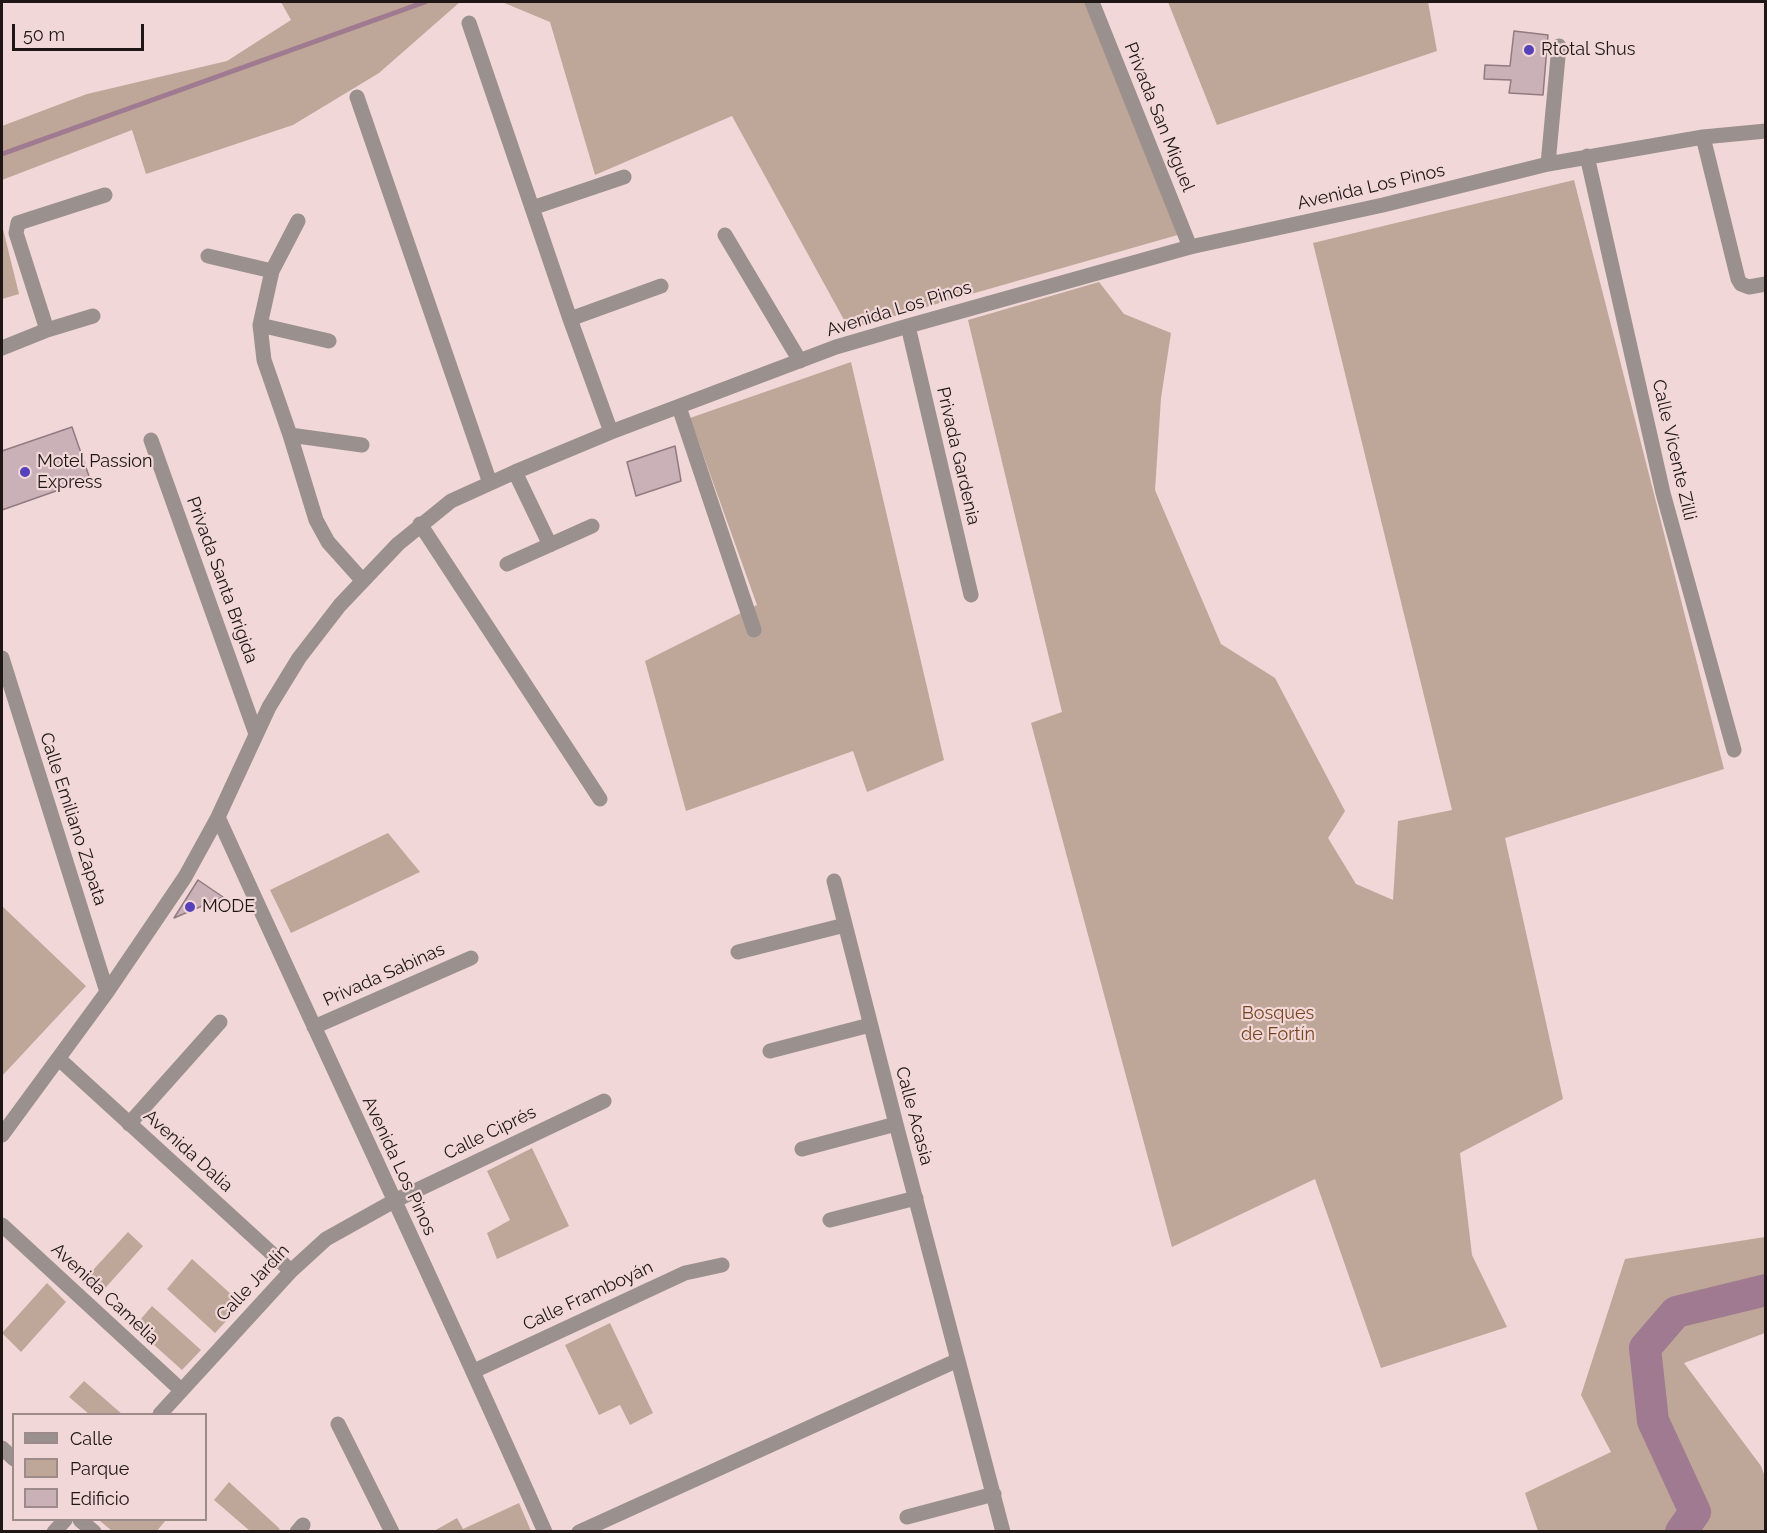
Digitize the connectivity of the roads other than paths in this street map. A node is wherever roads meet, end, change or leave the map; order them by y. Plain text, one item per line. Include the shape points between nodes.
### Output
1 (1092, 2) edge
2 (469, 23) dead end
3 (1558, 46) dead end
4 (357, 97) dead end
5 (1766, 130) edge
6 (1703, 137) junction
7 (1587, 156) junction
8 (1548, 164) junction
9 (624, 177) dead end
10 (105, 195) dead end
11 (532, 208) junction
12 (298, 221) dead end
13 (725, 235) dead end
14 (1190, 247) junction
15 (208, 256) dead end
16 (272, 271) junction
17 (1766, 284) edge
18 (661, 286) dead end
19 (93, 316) dead end
20 (570, 320) junction
21 (260, 326) junction
22 (908, 326) junction
23 (47, 330) junction
24 (329, 341) dead end
25 (2, 348) edge
26 (800, 361) junction
27 (679, 407) junction
28 (611, 432) junction
29 (290, 435) junction
30 (151, 440) dead end
31 (362, 445) dead end
32 (515, 472) junction
33 (490, 483) junction
34 (420, 525) junction
35 (592, 526) dead end
36 (550, 545) junction
37 (507, 564) dead end
38 (362, 580) junction
39 (971, 595) dead end
40 (754, 630) dead end
41 (2, 658) edge
42 (256, 734) junction
43 (1734, 750) dead end
44 (600, 799) dead end
45 (218, 817) junction
46 (834, 881) dead end
47 (845, 925) junction
48 (738, 952) dead end
49 (471, 957) dead end
50 (107, 992) junction
51 (220, 1023) dead end
52 (870, 1024) junction
53 (314, 1027) junction
54 (770, 1051) dead end
55 (59, 1059) junction
56 (604, 1101) dead end
57 (129, 1124) junction
58 (896, 1124) junction
59 (2, 1135) edge
60 (802, 1149) dead end
61 (916, 1198) junction
62 (393, 1201) junction
63 (830, 1220) dead end
64 (2, 1225) edge
65 (722, 1265) dead end
66 (291, 1271) junction
67 (958, 1360) junction
68 (474, 1371) junction
69 (181, 1390) junction
70 (161, 1413) edge
71 (338, 1424) dead end
72 (994, 1494) junction
73 (907, 1517) dead end
74 (81, 1521) edge
75 (94, 1532) edge
76 (392, 1532) edge
77 (545, 1532) edge
78 (579, 1532) edge
79 (1003, 1532) edge

1 - 14 street, Privada San Miguel
2 - 11 street
3 - 8 street
4 - 33 street
5 - 6 street, Avenida Los Pinos
6 - 7 street, Avenida Los Pinos
6 - 17 street via 1738,279 1749,287
7 - 8 street, Avenida Los Pinos
7 - 43 street, Calle Vicente Zilli via 1663,494
8 - 14 street, Avenida Los Pinos
9 - 11 street
10 - 23 street via 18,224 16,228
11 - 20 street
12 - 16 street
13 - 26 street
14 - 22 street, Avenida Los Pinos
15 - 16 street
16 - 21 street
18 - 20 street
19 - 23 street
20 - 28 street
21 - 24 street
21 - 29 street via 264,360
22 - 26 street, Avenida Los Pinos
22 - 39 street, Privada Gardenia
23 - 25 street
26 - 27 street, Avenida Los Pinos
27 - 28 street, Avenida Los Pinos
27 - 40 street
28 - 32 street, Avenida Los Pinos
29 - 31 street
29 - 38 street via 316,520 328,542
30 - 42 street, Privada Santa Brigida
32 - 33 street, Avenida Los Pinos
32 - 36 street
33 - 34 street, Avenida Los Pinos via 450,501
34 - 38 street, Avenida Los Pinos
34 - 44 street
35 - 36 street
36 - 37 street
38 - 42 street, Avenida Los Pinos via 299,658
41 - 50 street, Calle Emiliano Zapata
42 - 45 street, Avenida Los Pinos
45 - 50 street, Avenida Los Pinos via 185,877
45 - 53 street, Avenida Los Pinos
46 - 47 street, Calle Acasia
47 - 48 street
47 - 52 street, Calle Acasia
49 - 53 street, Privada Sabinas
50 - 55 street, Avenida Los Pinos
51 - 57 street
52 - 54 street
52 - 58 street, Calle Acasia
53 - 62 street, Avenida Los Pinos
55 - 57 street, Avenida Dalia
55 - 59 street, Avenida Los Pinos
56 - 62 street, Calle Ciprés
57 - 66 street, Avenida Dalia
58 - 60 street
58 - 61 street, Calle Acasia
61 - 63 street
61 - 67 street, Calle Acasia
62 - 66 street, Calle Jardín via 326,1239
62 - 68 street, Avenida Los Pinos
64 - 69 street, Avenida Camelia
65 - 68 street, Calle Framboyán via 684,1273
66 - 69 street, Calle Jardín
67 - 72 street, Calle Acasia
67 - 78 street
68 - 77 street, Avenida Los Pinos
69 - 70 street, Calle Jardín
71 - 76 street
72 - 73 street
72 - 79 street, Calle Acasia
74 - 75 street

